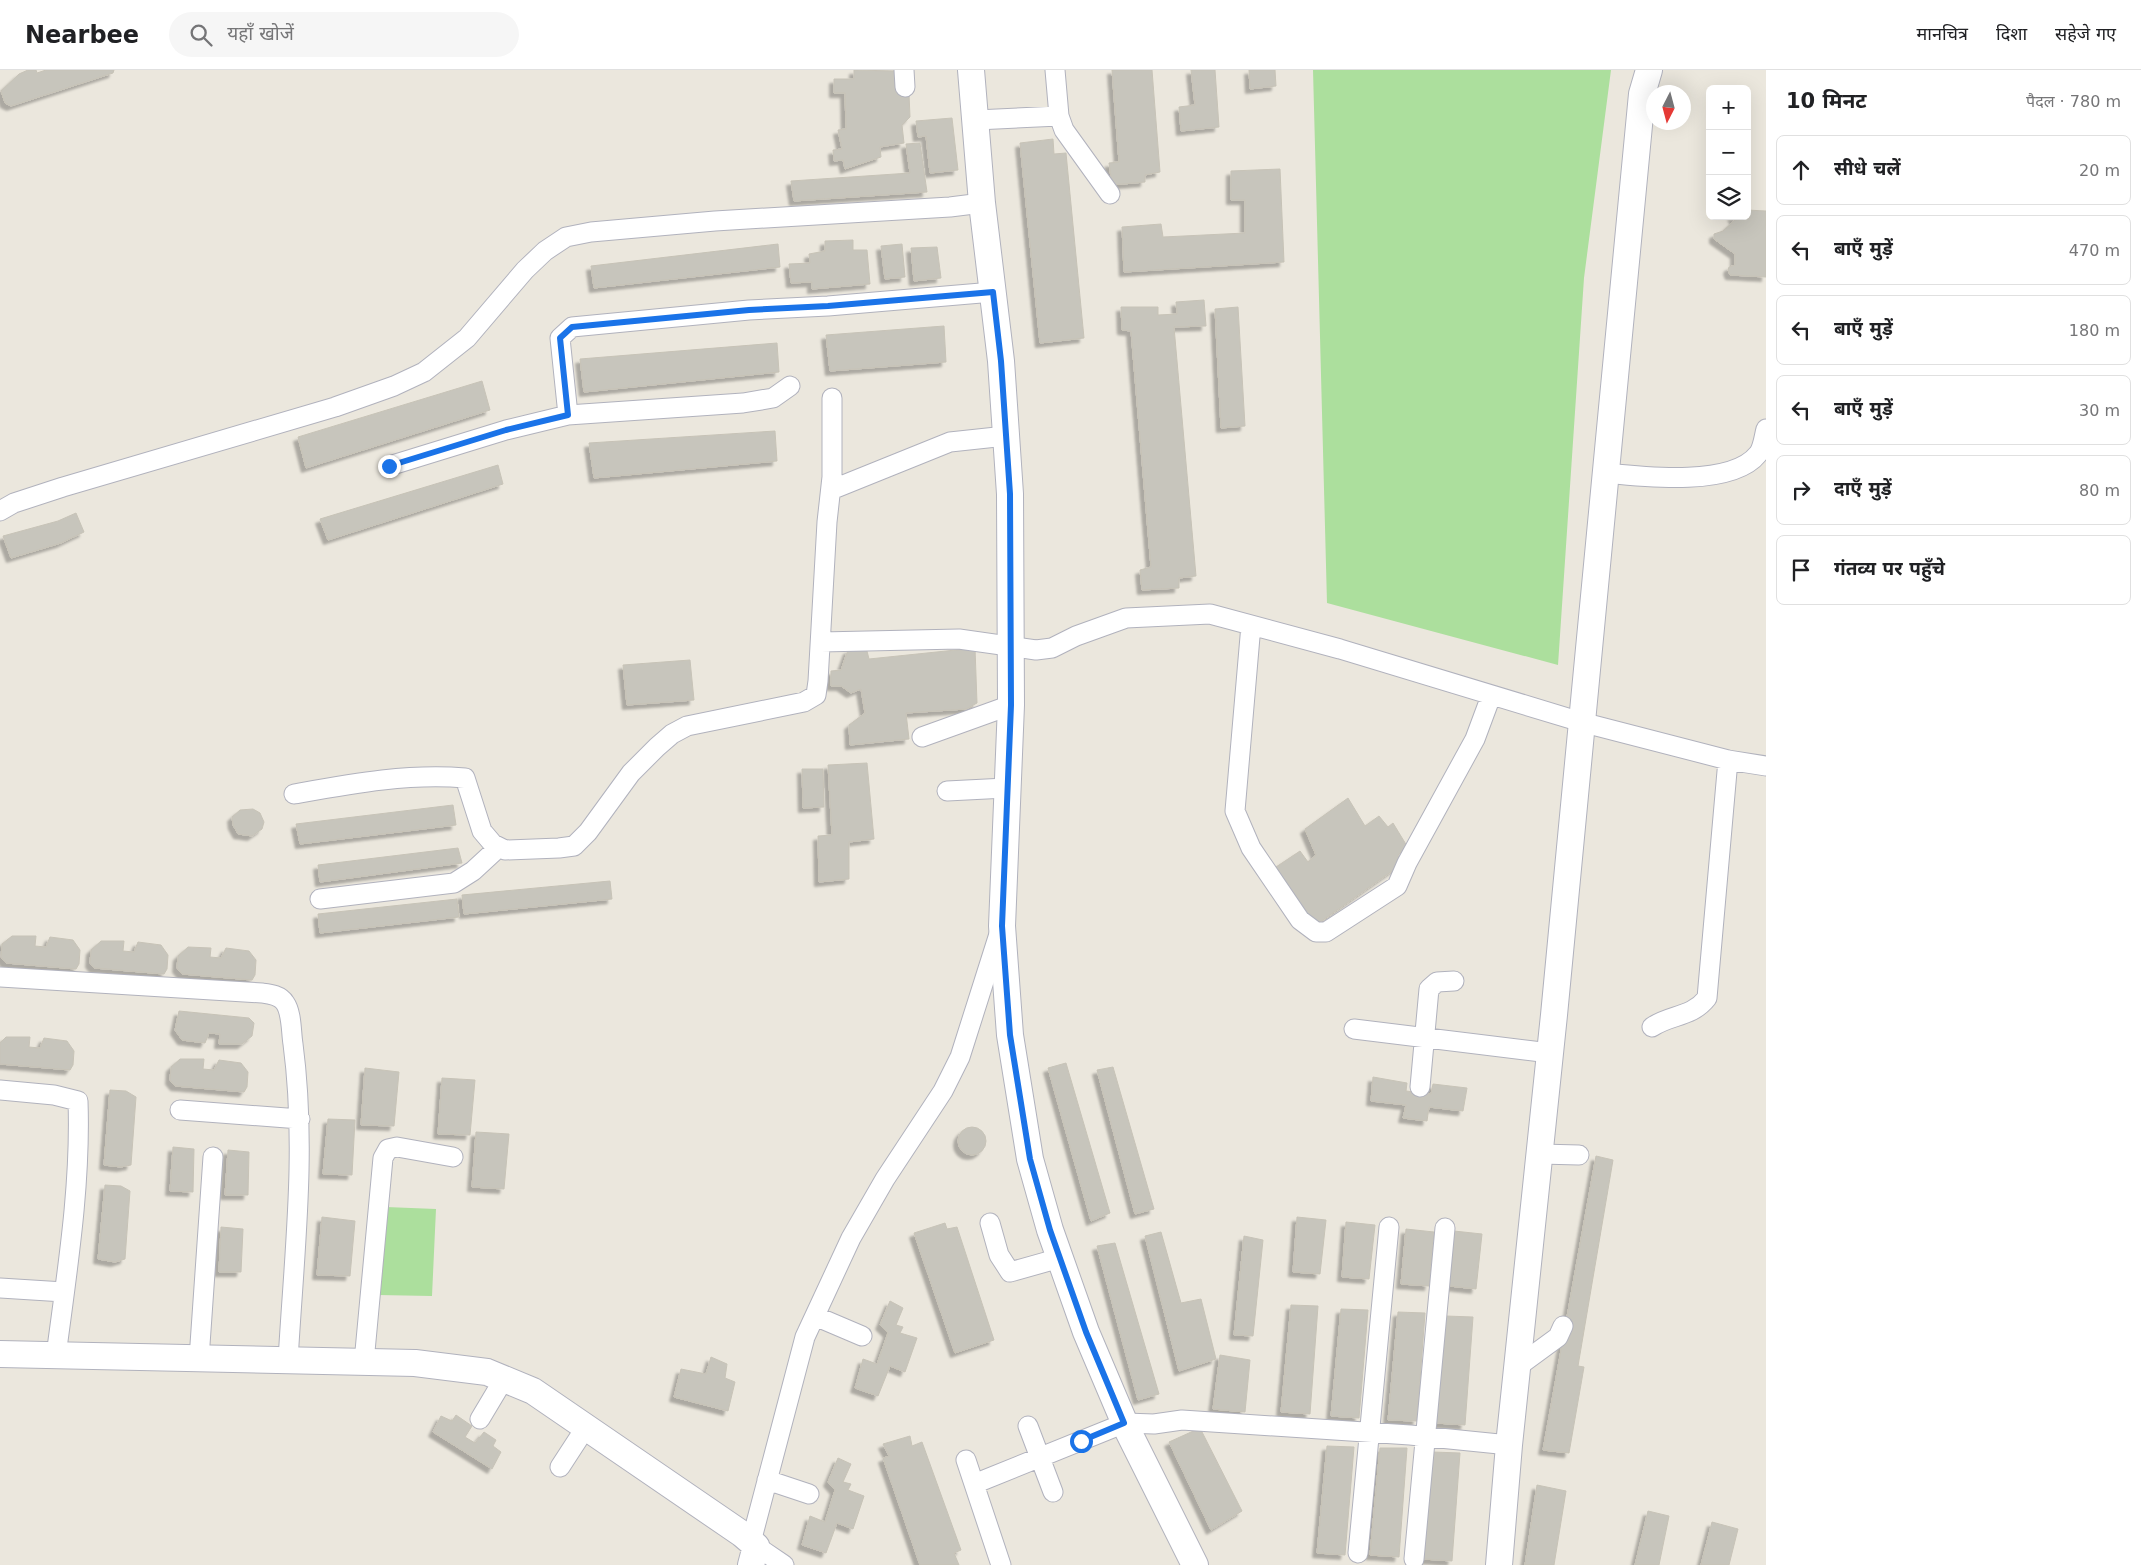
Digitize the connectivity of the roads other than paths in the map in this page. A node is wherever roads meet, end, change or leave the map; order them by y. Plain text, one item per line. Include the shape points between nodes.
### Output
1 (971, 70) edge
2 (1055, 70) edge
3 (1649, 70) edge
4 (1059, 116) junction
5 (976, 120) junction
6 (1110, 194) dead end
7 (982, 203) junction
8 (993, 292) junction
9 (790, 386) dead end
10 (832, 398) dead end
11 (568, 415) junction
12 (1766, 429) edge
13 (1006, 436) junction
14 (389, 466) dead end
15 (1606, 474) junction
16 (831, 490) junction
17 (0, 511) edge
18 (1251, 625) junction
19 (821, 642) junction
20 (1010, 647) junction
21 (1491, 696) junction
22 (1011, 705) junction
23 (1581, 722) junction
24 (922, 737) dead end
25 (1728, 760) junction
26 (1766, 766) edge
27 (1006, 788) junction
28 (947, 791) dead end
29 (294, 794) dead end
30 (499, 847) junction
31 (320, 898) dead end
32 (1002, 926) junction
33 (0, 977) edge
34 (1454, 981) dead end
35 (1652, 1027) dead end
36 (1354, 1029) dead end
37 (1424, 1038) junction
38 (1550, 1053) junction
39 (1420, 1087) dead end
40 (0, 1090) edge
41 (180, 1110) dead end
42 (300, 1119) junction
43 (1540, 1154) junction
44 (1579, 1155) dead end
45 (213, 1157) dead end
46 (453, 1157) dead end
47 (990, 1223) dead end
48 (1389, 1227) dead end
49 (1446, 1228) dead end
50 (1060, 1258) junction
51 (0, 1288) edge
52 (64, 1292) junction
53 (815, 1316) junction
54 (1563, 1326) dead end
55 (862, 1336) dead end
56 (0, 1354) edge
57 (56, 1356) junction
58 (198, 1359) junction
59 (288, 1361) junction
60 (364, 1362) junction
61 (1518, 1367) junction
62 (505, 1377) junction
63 (480, 1419) dead end
64 (1124, 1423) junction
65 (1028, 1426) dead end
66 (586, 1427) junction
67 (1370, 1432) junction
68 (1425, 1437) junction
69 (1508, 1445) junction
70 (1040, 1457) junction
71 (966, 1460) dead end
72 (560, 1467) dead end
73 (767, 1480) junction
74 (974, 1484) junction
75 (1053, 1492) dead end
76 (809, 1494) dead end
77 (753, 1551) edge
78 (1358, 1553) dead end
79 (1414, 1559) dead end
80 (784, 1565) edge
81 (1001, 1565) edge
82 (1195, 1565) edge
83 (1499, 1565) edge

1 - 5 street
2 - 4 street
3 - 15 street via 1642,94
4 - 5 street
4 - 6 street via 1064,130
5 - 7 street
7 - 8 street
7 - 17 street via 706,222 566,237 525,270 467,338 424,372 335,407 63,487
8 - 11 street via 740,310 572,327 560,338
8 - 13 street
9 - 11 street via 773,398 744,403
10 - 16 street
11 - 14 street via 506,430
12 - 15 street via 1760,453 1746,465 1728,473 1637,477
13 - 16 street via 950,442
13 - 20 street via 1010,494
15 - 23 street
16 - 19 street
18 - 20 street via 1210,614 1126,618 1052,648
18 - 21 street
18 - 21 street via 1235,811 1256,856 1300,920 1316,932 1326,932 1397,886 1475,739
19 - 20 street via 958,639
19 - 30 street via 816,695 794,704 686,726 672,734 632,773 574,846
20 - 22 street
21 - 23 street
22 - 24 street
22 - 27 street
23 - 25 street
23 - 38 street
25 - 26 street
25 - 35 street via 1707,998 1698,1009 1677,1018 1663,1019
27 - 28 street
27 - 32 street
29 - 30 street via 356,783 442,776 465,778 482,831
30 - 31 street via 454,883
32 - 50 street via 1010,1035 1030,1159
32 - 53 street via 960,1057 943,1091 851,1238
33 - 42 street via 276,995 285,1002 289,1012
34 - 37 street via 1436,982 1429,989
36 - 37 street
37 - 38 street
37 - 39 street
38 - 43 street
40 - 52 street via 54,1095 78,1101 74,1218
41 - 42 street
42 - 59 street via 299,1200
43 - 44 street
43 - 61 street
45 - 58 street
46 - 60 street via 397,1147 388,1149 383,1158
47 - 50 street via 999,1255 1010,1272
48 - 67 street
49 - 68 street
50 - 64 street via 1086,1332
51 - 52 street
52 - 57 street
53 - 55 street
53 - 73 street via 805,1337
54 - 61 street via 1558,1337
56 - 57 street
57 - 58 street
58 - 59 street
59 - 60 street
60 - 62 street via 415,1363
61 - 69 street
62 - 63 street
62 - 66 street via 533,1391
64 - 67 street via 1154,1424 1182,1420
64 - 70 street
64 - 82 street
65 - 70 street
66 - 72 street
66 - 77 street
67 - 68 street
67 - 78 street
68 - 69 street
68 - 79 street
69 - 83 street
70 - 74 street
70 - 75 street
71 - 74 street
73 - 76 street
73 - 77 street
74 - 81 street
77 - 80 street

